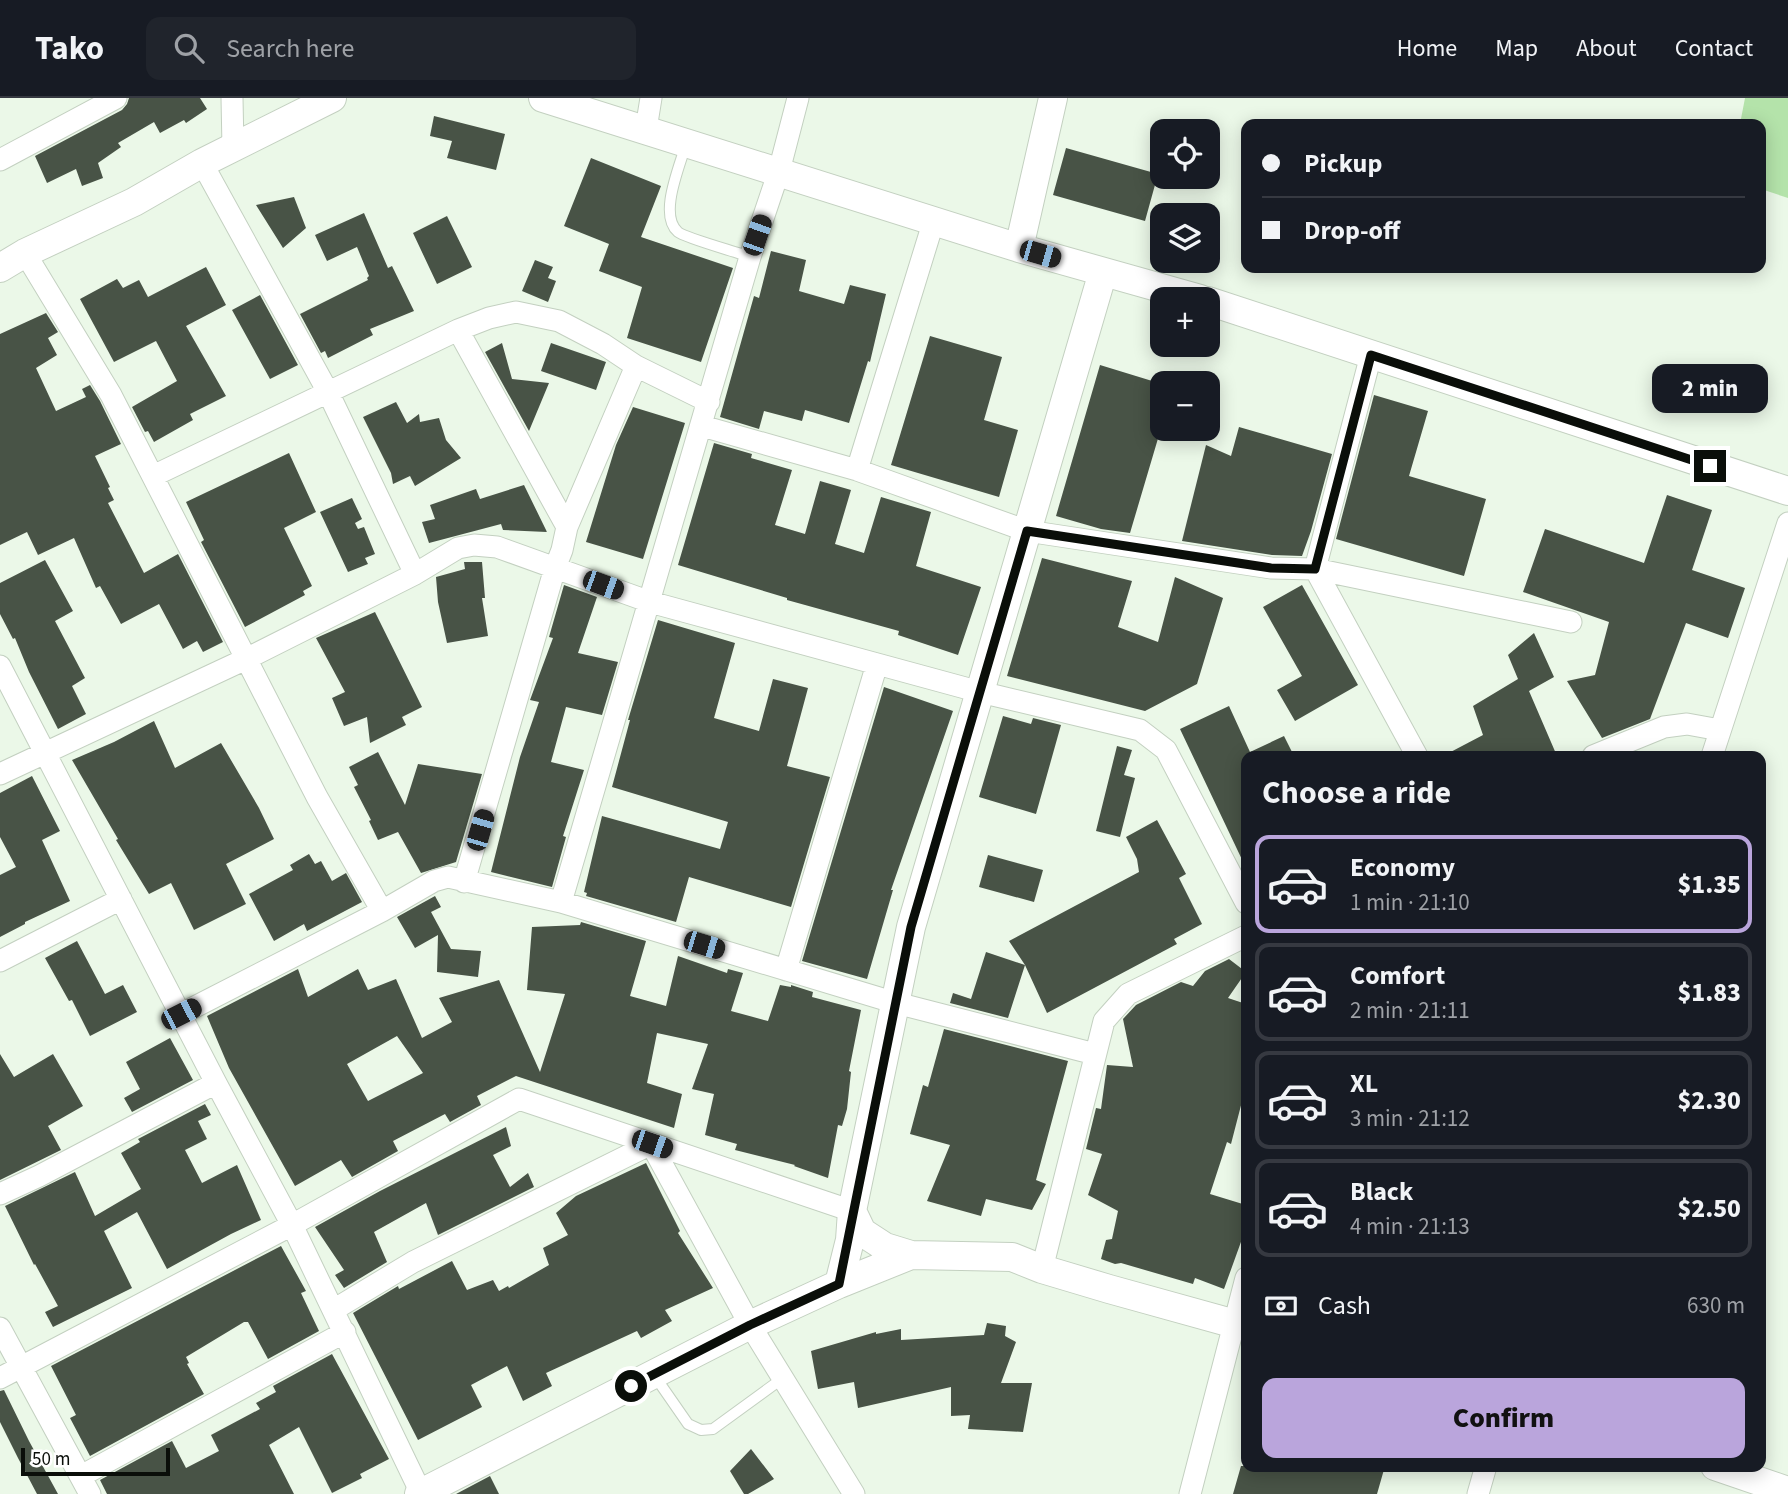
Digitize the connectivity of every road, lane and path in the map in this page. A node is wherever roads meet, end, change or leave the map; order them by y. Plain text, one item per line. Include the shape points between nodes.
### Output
1 (116, 98) edge
2 (232, 98) edge
3 (332, 98) edge
4 (543, 98) edge
5 (652, 98) edge
6 (798, 98) edge
7 (1053, 98) edge
8 (646, 130) junction
9 (686, 142) junction
10 (233, 148) junction
11 (0, 160) edge
12 (202, 163) junction
13 (779, 172) junction
14 (934, 220) junction
15 (1019, 248) junction
16 (25, 253) junction
17 (750, 257) junction
18 (0, 268) edge
19 (1103, 272) junction
20 (1157, 287) edge
21 (1220, 305) edge
22 (458, 330) junction
23 (1371, 355) junction
24 (636, 366) junction
25 (328, 392) junction
26 (709, 401) junction
27 (702, 426) junction
28 (857, 470) junction
29 (153, 476) junction
30 (1788, 491) edge
31 (1788, 523) edge
32 (567, 527) junction
33 (1027, 531) junction
34 (555, 568) junction
35 (1315, 569) junction
36 (415, 575) junction
37 (650, 602) junction
38 (1571, 622) dead end
39 (248, 659) junction
40 (877, 664) junction
41 (0, 666) edge
42 (980, 692) junction
43 (1720, 730) junction
44 (1414, 751) edge
45 (1605, 751) edge
46 (1714, 751) edge
47 (45, 754) junction
48 (0, 774) edge
49 (464, 882) junction
50 (1241, 893) edge
51 (121, 899) junction
52 (561, 902) junction
53 (382, 911) junction
54 (1241, 938) edge
55 (0, 961) edge
56 (786, 970) junction
57 (896, 1003) junction
58 (181, 1014) junction
59 (1096, 1054) junction
60 (216, 1083) junction
61 (652, 1144) junction
62 (0, 1194) edge
63 (852, 1211) junction
64 (292, 1225) junction
65 (911, 1255) junction
66 (1042, 1269) junction
67 (839, 1284) junction
68 (335, 1309) junction
69 (750, 1325) junction
70 (1239, 1325) edge
71 (0, 1328) edge
72 (345, 1332) junction
73 (21, 1367) junction
74 (654, 1374) junction
75 (0, 1378) edge
76 (783, 1378) junction
77 (1484, 1472) edge
78 (1732, 1472) edge
79 (86, 1485) edge
80 (1787, 1491) edge
81 (420, 1493) edge
82 (854, 1494) edge
83 (1190, 1494) edge
84 (1478, 1494) edge

1 - 11 street
2 - 10 street
3 - 10 street
4 - 8 street
5 - 8 street
6 - 13 street
7 - 15 street
8 - 9 street
9 - 13 street
9 - 17 lane via 669,204 671,221 679,233
10 - 12 street
12 - 16 street via 134,202
12 - 25 street
13 - 14 street
13 - 17 street
14 - 15 street
14 - 28 street
15 - 19 street
16 - 18 street
16 - 29 street via 111,395
17 - 26 street
19 - 20 street
19 - 33 street
21 - 23 street
22 - 24 street via 516,312 559,321
22 - 25 street
22 - 32 street
23 - 30 street
23 - 35 street
24 - 26 street
24 - 32 street
25 - 29 street
25 - 36 street
26 - 27 street
27 - 28 street
27 - 37 street
28 - 33 street
29 - 39 street
31 - 43 street
32 - 34 street
33 - 35 street via 1271,568
33 - 42 street
34 - 36 street via 497,547 474,545 458,548
34 - 37 street
34 - 49 street
35 - 38 street
35 - 44 street
36 - 39 street
37 - 40 street
37 - 52 street
39 - 47 street
39 - 53 street via 317,797
40 - 42 street
40 - 56 street
41 - 47 street
42 - 50 street via 1140,730 1154,738 1166,750
42 - 57 street via 911,927
43 - 45 street via 1687,724 1664,727
43 - 46 street
47 - 48 street
47 - 51 street
49 - 52 street
49 - 53 street via 448,877 434,881
51 - 55 street
51 - 58 street
52 - 56 street
53 - 58 street
54 - 59 street via 1128,994 1104,1021
56 - 57 street
57 - 59 street
57 - 63 street
58 - 60 street
59 - 66 street
60 - 62 street
60 - 64 street
61 - 63 street
61 - 64 street via 519,1099
61 - 68 street via 414,1262
61 - 69 street
63 - 65 street via 862,1232 885,1247
63 - 67 street
64 - 68 street
64 - 73 street
65 - 66 street via 1012,1257
65 - 67 street
66 - 70 street
67 - 69 street
68 - 72 street
69 - 74 street
69 - 76 street
70 - 83 street
71 - 73 street
72 - 79 street
72 - 81 street
73 - 75 street
73 - 79 street
74 - 76 lane via 688,1423 701,1430 713,1429
74 - 81 street
76 - 82 street
77 - 84 street
78 - 80 street

